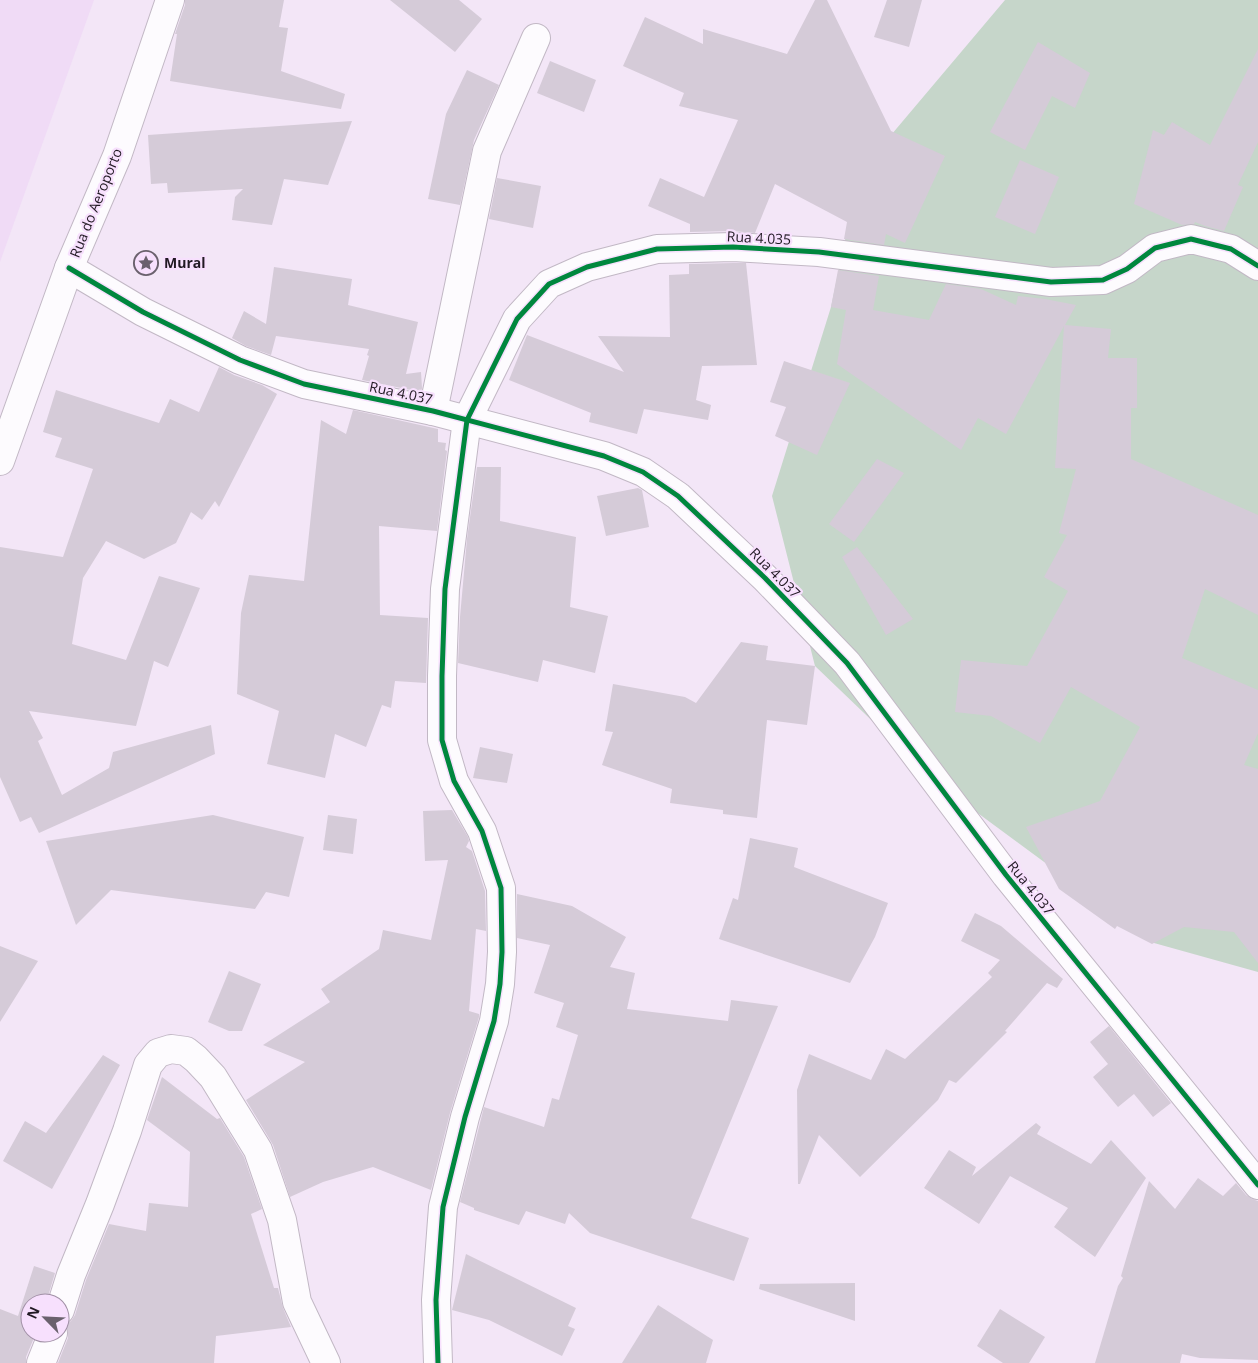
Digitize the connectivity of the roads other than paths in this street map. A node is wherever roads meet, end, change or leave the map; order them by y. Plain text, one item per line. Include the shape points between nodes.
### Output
1 (170, 0) edge
2 (536, 38) dead end
3 (1258, 266) edge
4 (69, 268) junction
5 (433, 411) junction
6 (467, 420) junction
7 (0, 461) edge
8 (1258, 1185) edge
9 (65, 1293) edge
10 (49, 1343) edge
11 (41, 1363) edge
12 (326, 1363) edge
13 (438, 1363) edge

1 - 4 street, Rua do Aeroporto via 116,156
2 - 5 street via 488,151
3 - 6 street, Rua 4.035 via 1231,249 1191,239 1155,248 1127,269 1103,280 1051,282 819,252 733,247 657,249 587,267 549,284 517,319
4 - 5 street, Rua 4.037 via 143,312 240,360 304,384
4 - 7 street, Rua do Aeroporto
5 - 6 street, Rua 4.037
6 - 8 street, Rua 4.037 via 604,456 643,472 678,496 765,578 847,663 1006,875
6 - 13 street, Rua 4.035 via 445,589 442,740 454,781 482,832 501,888 502,952 494,1021 465,1117 443,1207 436,1300
9 - 12 street via 148,1065 158,1053 171,1049 186,1051 213,1077 258,1150 282,1220 297,1302
10 - 11 street

